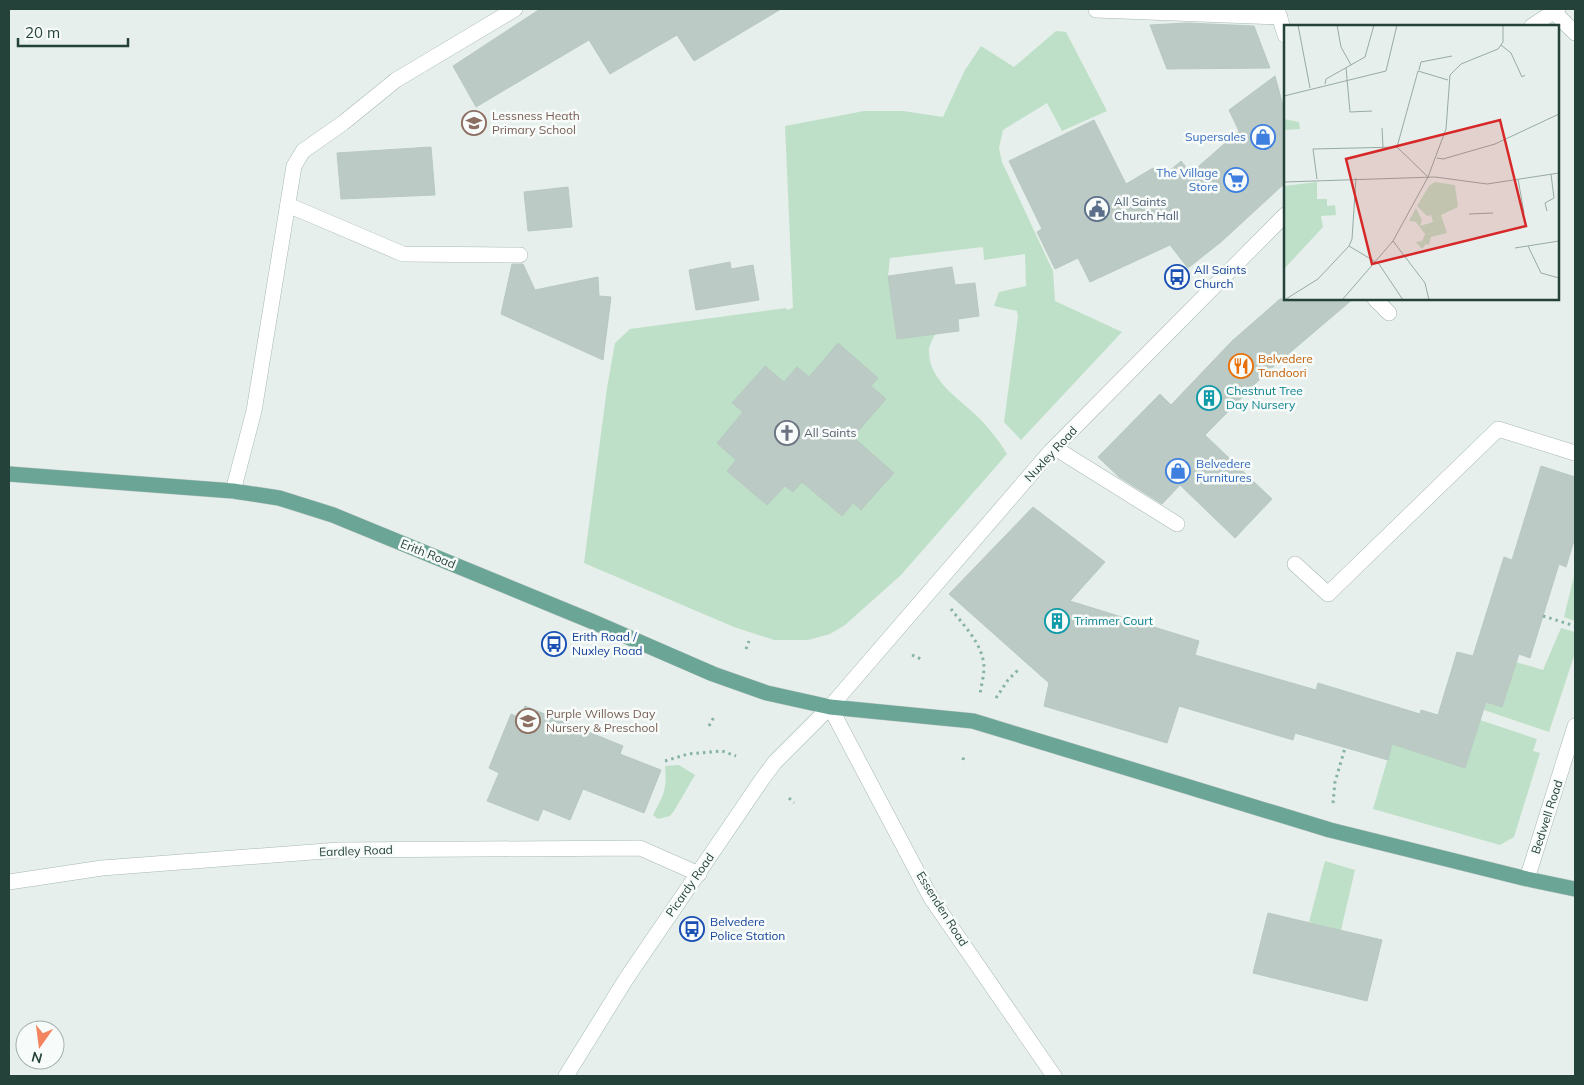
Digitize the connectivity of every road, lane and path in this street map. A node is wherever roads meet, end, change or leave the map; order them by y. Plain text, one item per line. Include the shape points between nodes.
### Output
1 (515, 9) edge
2 (1096, 10) dead end
3 (1554, 10) edge
4 (1279, 13) edge
5 (1533, 25) edge
6 (1284, 31) edge
7 (1575, 33) edge
8 (288, 205) junction
9 (1284, 216) edge
10 (520, 255) dead end
11 (1376, 300) edge
12 (1389, 313) dead end
13 (1055, 448) junction
14 (1575, 453) edge
15 (9, 474) edge
16 (233, 490) junction
17 (1177, 524) dead end
18 (1295, 564) dead end
19 (948, 606) dead end
20 (1543, 616) dead end
21 (1575, 626) edge
22 (749, 641) dead end
23 (746, 648) dead end
24 (912, 655) dead end
25 (924, 660) dead end
26 (1019, 669) dead end
27 (980, 694) dead end
28 (996, 698) dead end
29 (830, 707) junction
30 (714, 717) dead end
31 (709, 726) dead end
32 (1575, 726) edge
33 (1345, 748) dead end
34 (964, 755) dead end
35 (736, 756) dead end
36 (963, 760) dead end
37 (665, 761) dead end
38 (789, 798) dead end
39 (794, 803) dead end
40 (1330, 830) junction
41 (699, 874) junction
42 (1527, 879) junction
43 (9, 882) edge
44 (1575, 889) edge
45 (566, 1076) edge
46 (1054, 1076) edge

1 - 8 street via 396,80 303,151 294,166
2 - 4 street
3 - 5 street
3 - 7 street
4 - 6 street
8 - 10 street via 403,254
8 - 16 street via 254,411
9 - 13 street, Nuxley Road
11 - 12 street
13 - 17 street
13 - 29 street, Nuxley Road
14 - 18 street via 1498,429 1328,594
15 - 16 main road, Erith Road
16 - 29 main road, Erith Road via 279,498 333,515 731,681 767,694
19 - 27 path via 982,652 984,668
20 - 21 path
22 - 23 path
24 - 25 path
26 - 28 path
29 - 40 main road, Erith Road via 973,721
29 - 41 street, Picardy Road via 776,762
29 - 46 street, Essenden Road via 932,898
30 - 31 path
32 - 42 street, Bedwell Road
33 - 40 path via 1335,782
34 - 36 path
35 - 37 path via 722,751 688,754
38 - 39 path
40 - 42 main road, Erith Road
41 - 43 street, Eardley Road via 640,848 339,850 102,868
41 - 45 street, Picardy Road via 626,979
42 - 44 main road, Erith Road

